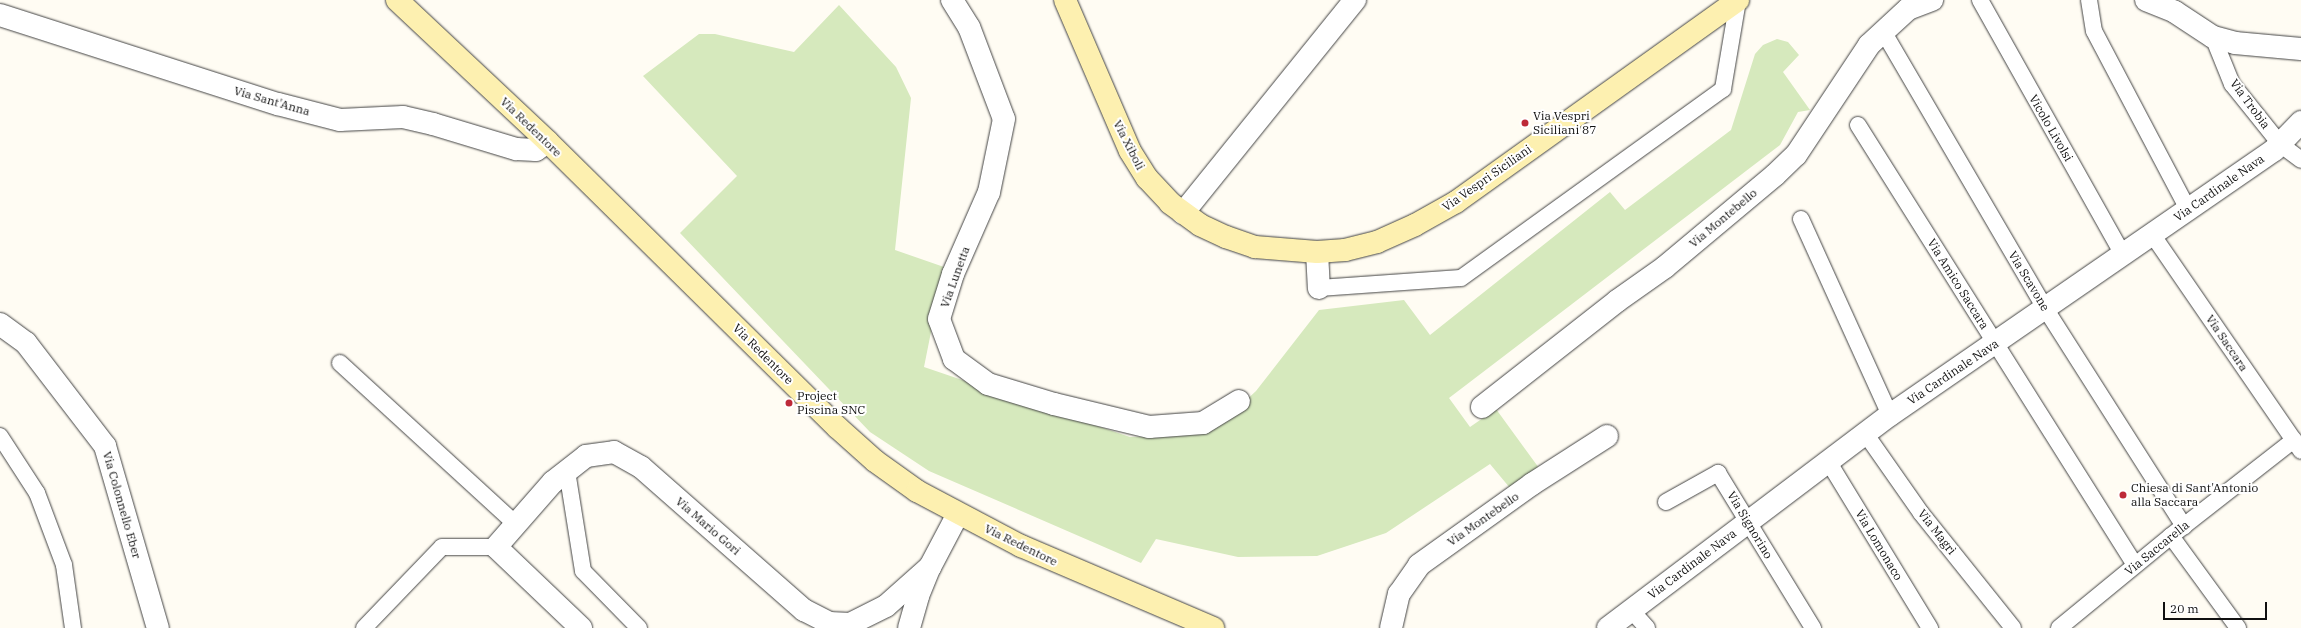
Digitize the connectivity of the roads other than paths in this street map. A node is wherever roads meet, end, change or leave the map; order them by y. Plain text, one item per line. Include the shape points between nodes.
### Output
1 (397, 0) edge
2 (952, 0) edge
3 (1065, 0) edge
4 (1355, 0) edge
5 (1738, 0) edge
6 (1932, 0) edge
7 (1980, 0) edge
8 (2089, 0) edge
9 (2146, 0) edge
10 (0, 16) edge
11 (1883, 31) junction
12 (2213, 37) junction
13 (2301, 50) edge
14 (2301, 122) edge
15 (1858, 125) dead end
16 (548, 142) junction
17 (2280, 144) junction
18 (2301, 160) edge
19 (2188, 209) junction
20 (1183, 213) junction
21 (1800, 219) dead end
22 (2152, 234) junction
23 (1317, 252) junction
24 (2123, 255) junction
25 (1319, 288) joint
26 (2045, 308) junction
27 (0, 324) edge
28 (1995, 343) junction
29 (340, 363) dead end
30 (1239, 402) dead end
31 (1482, 407) dead end
32 (1890, 415) junction
33 (1865, 433) junction
34 (0, 436) edge
35 (1607, 436) dead end
36 (2297, 446) edge
37 (1828, 461) junction
38 (567, 471) junction
39 (1666, 502) dead end
40 (958, 514) junction
41 (1749, 522) junction
42 (516, 524) junction
43 (2184, 526) junction
44 (2171, 536) junction
45 (496, 547) junction
46 (2135, 565) junction
47 (930, 567) junction
48 (1631, 610) junction
49 (1182, 621) edge
50 (72, 628) edge
51 (158, 628) edge
52 (364, 628) edge
53 (581, 628) edge
54 (639, 628) edge
55 (909, 628) edge
56 (1213, 628) edge
57 (1391, 628) edge
58 (1608, 628) edge
59 (1646, 628) edge
60 (1813, 628) edge
61 (1930, 628) edge
62 (2012, 628) edge
63 (2059, 628) edge
64 (2238, 628) edge

1 - 16 street, Via Redentore
2 - 30 street, Via Lunetta via 969,27 1004,119 989,192 953,274 939,319 954,359 988,384 1054,404 1149,427 1203,422
3 - 20 street, Via Xiboli via 1130,151 1147,178
4 - 20 street
5 - 23 street, Via Vespri Siciliani via 1456,202 1377,242 1345,250
5 - 25 lane via 1723,89 1461,278
6 - 11 street, Via Montebello via 1908,9
7 - 24 lane, Vicolo Livolsi
8 - 19 lane via 2094,30
9 - 12 street via 2175,12
10 - 16 street, Via Sant'Anna via 271,102 340,120 403,117 516,149 536,150
11 - 26 lane, Via Scavone
11 - 31 street, Via Montebello via 1869,45 1796,155 1775,175 1666,267 1617,301
12 - 13 street via 2235,43
12 - 17 lane, Via Trobia via 2232,84
14 - 17 street, Via Cardinale Nava
15 - 28 lane, Via Amico Saccara
16 - 40 street, Via Redentore via 837,427 875,460 917,491
17 - 18 lane, Via Trobia
17 - 19 street, Via Cardinale Nava
19 - 22 street, Via Cardinale Nava
20 - 23 street, Via Xiboli via 1226,238 1255,246
21 - 32 lane
22 - 24 street, Via Cardinale Nava
22 - 36 lane, Via Saccara
23 - 25 street
24 - 26 street, Via Cardinale Nava
26 - 28 street, Via Cardinale Nava
26 - 43 lane, Via Scavone
27 - 51 street, Via Colonnello Eber via 26,343 105,446
28 - 32 street, Via Cardinale Nava
28 - 46 lane, Via Amico Saccara
29 - 42 lane
32 - 33 street, Via Cardinale Nava
33 - 37 street, Via Cardinale Nava
33 - 62 lane, Via Magrì via 1921,513
34 - 50 lane via 37,493 64,565
35 - 57 street, Via Montebello via 1532,484 1419,565 1400,594
36 - 43 lane, Via Saccarella
37 - 41 street, Via Cardinale Nava
37 - 61 lane, Via Lomonaco
38 - 42 street, Via Mario Gori via 553,482
38 - 47 street, Via Mario Gori via 586,456 614,452 628,459 641,467 804,610 829,623 850,624 886,606
38 - 54 lane via 583,570
39 - 41 lane, Via Signorino via 1718,473
40 - 47 street, Via Mario Gori
40 - 49 street, Via Redentore
41 - 48 street, Via Cardinale Nava
41 - 60 lane, Via Signorino
42 - 45 street, Via Mario Gori
43 - 44 lane, Via Saccarella
44 - 46 lane, Via Saccarella
44 - 64 lane
45 - 52 lane via 442,547
45 - 53 street
46 - 63 lane, Via Saccarella
47 - 55 street, Via Mario Gori
48 - 58 street, Via Cardinale Nava
48 - 59 lane
49 - 56 street, Via Redentore

